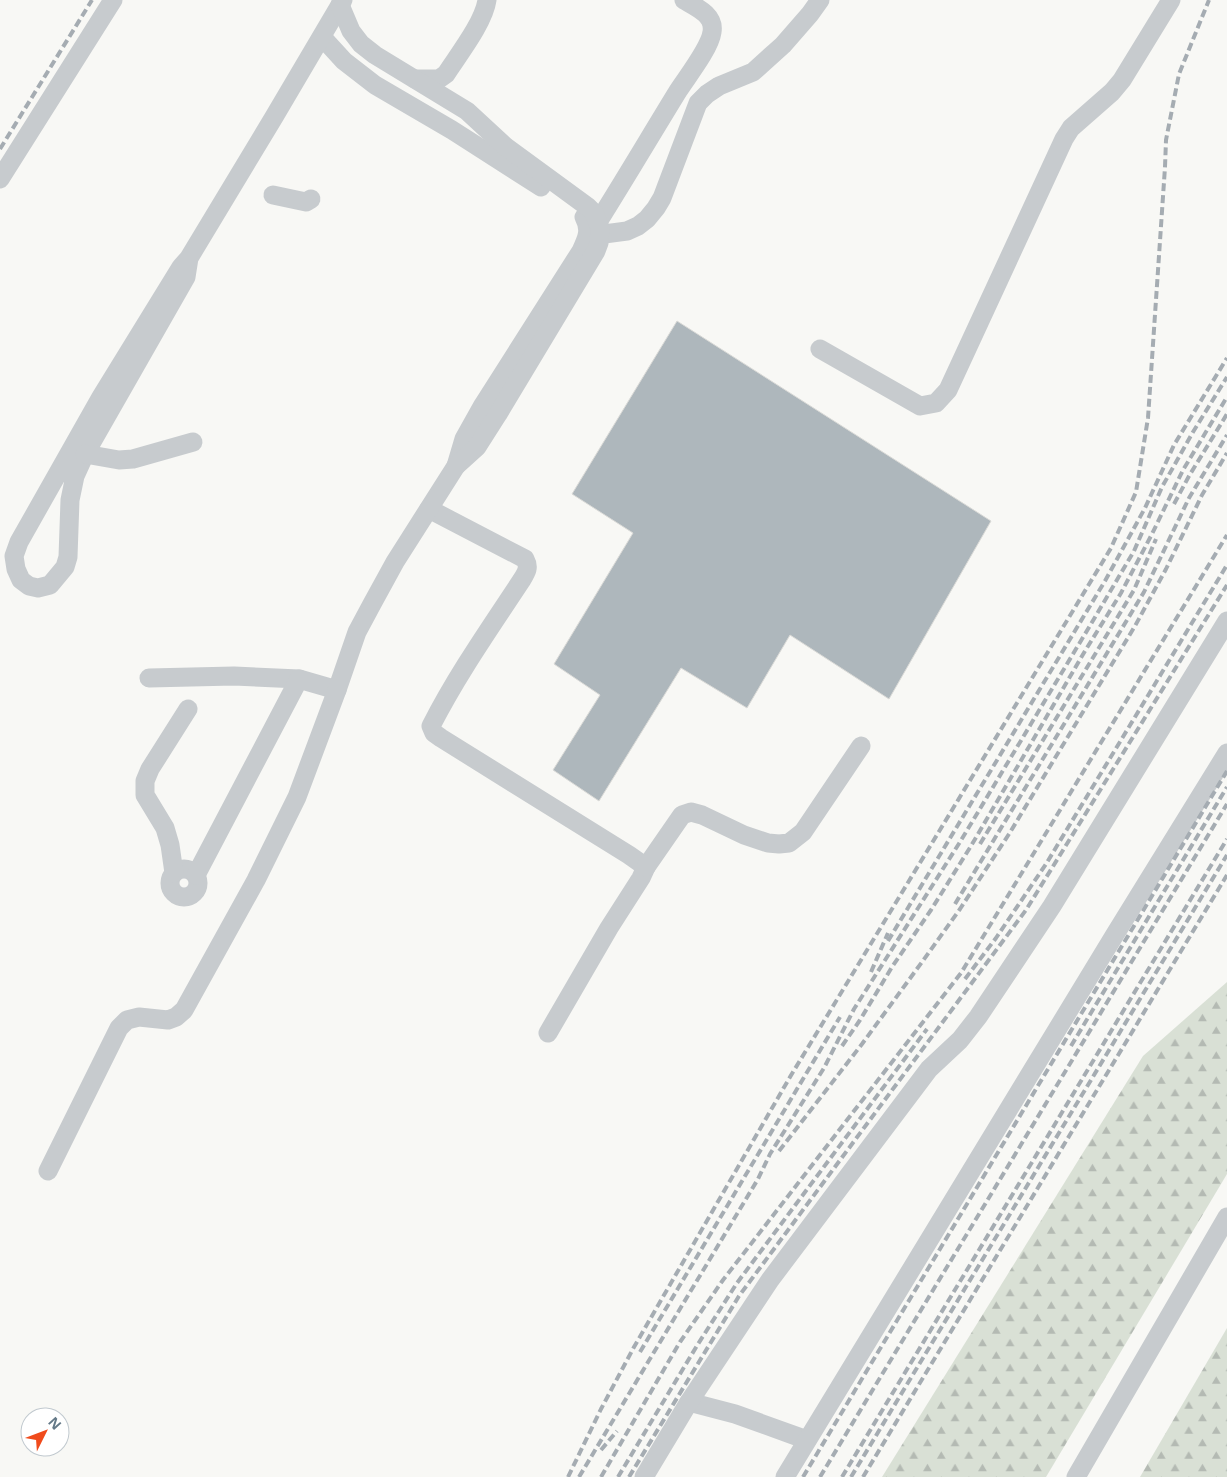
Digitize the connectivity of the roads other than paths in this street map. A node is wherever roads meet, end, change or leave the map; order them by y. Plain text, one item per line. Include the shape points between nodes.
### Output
1 (113, 0) edge
2 (487, 0) edge
3 (684, 0) edge
4 (820, 0) edge
5 (1171, 0) edge
6 (342, 2) edge
7 (705, 5) edge
8 (322, 37) junction
9 (414, 79) junction
10 (678, 90) junction
11 (698, 102) junction
12 (0, 179) edge
13 (273, 195) dead end
14 (311, 199) dead end
15 (594, 229) junction
16 (189, 258) junction
17 (820, 349) dead end
18 (193, 442) dead end
19 (85, 454) junction
20 (429, 509) junction
21 (1227, 621) edge
22 (149, 678) dead end
23 (299, 679) junction
24 (337, 690) junction
25 (188, 709) dead end
26 (861, 746) dead end
27 (1227, 753) edge
28 (646, 867) junction
29 (548, 1033) dead end
30 (48, 1171) dead end
31 (1227, 1217) edge
32 (689, 1402) junction
33 (807, 1440) junction
34 (644, 1477) edge
35 (785, 1477) edge
36 (1076, 1477) edge

1 - 12 lane
2 - 9 lane via 480,21 446,74 440,79
3 - 7 lane
4 - 11 lane via 783,45 752,72 719,86
5 - 17 lane via 1122,80 1071,128 1064,139 948,390 936,403 920,406
6 - 8 lane
6 - 9 lane via 351,31 361,44
7 - 10 lane via 712,32 707,46
8 - 15 lane via 344,61 375,85 566,201
8 - 16 lane
9 - 15 lane via 467,111 506,147 588,207 594,213
10 - 11 lane
10 - 15 lane
11 - 15 lane via 662,198 647,219 627,231
13 - 14 lane via 306,202
15 - 20 lane via 483,404 464,439 456,466
16 - 19 lane via 186,277
16 - 19 lane via 101,397 19,542 14,556 16,569 21,580 29,586 38,588 50,584 65,567 70,500 75,476
18 - 19 lane via 133,459
20 - 24 lane via 395,562 357,632
20 - 28 lane via 525,559 528,564 521,581 438,712 431,726 434,733
21 - 32 lane via 1052,906 978,1017 960,1040 929,1069 770,1280
22 - 23 lane via 234,676
23 - 24 lane
23 - 25 lane via 196,875 183,869 174,873 165,828 145,796 144,782
24 - 30 lane via 292,805 256,880 184,1010 168,1020 139,1016 119,1028
26 - 28 lane via 803,832 789,843 768,844 691,812 682,815
27 - 33 lane
28 - 29 lane
31 - 36 lane
32 - 33 lane via 735,1414
32 - 34 lane
33 - 35 lane

